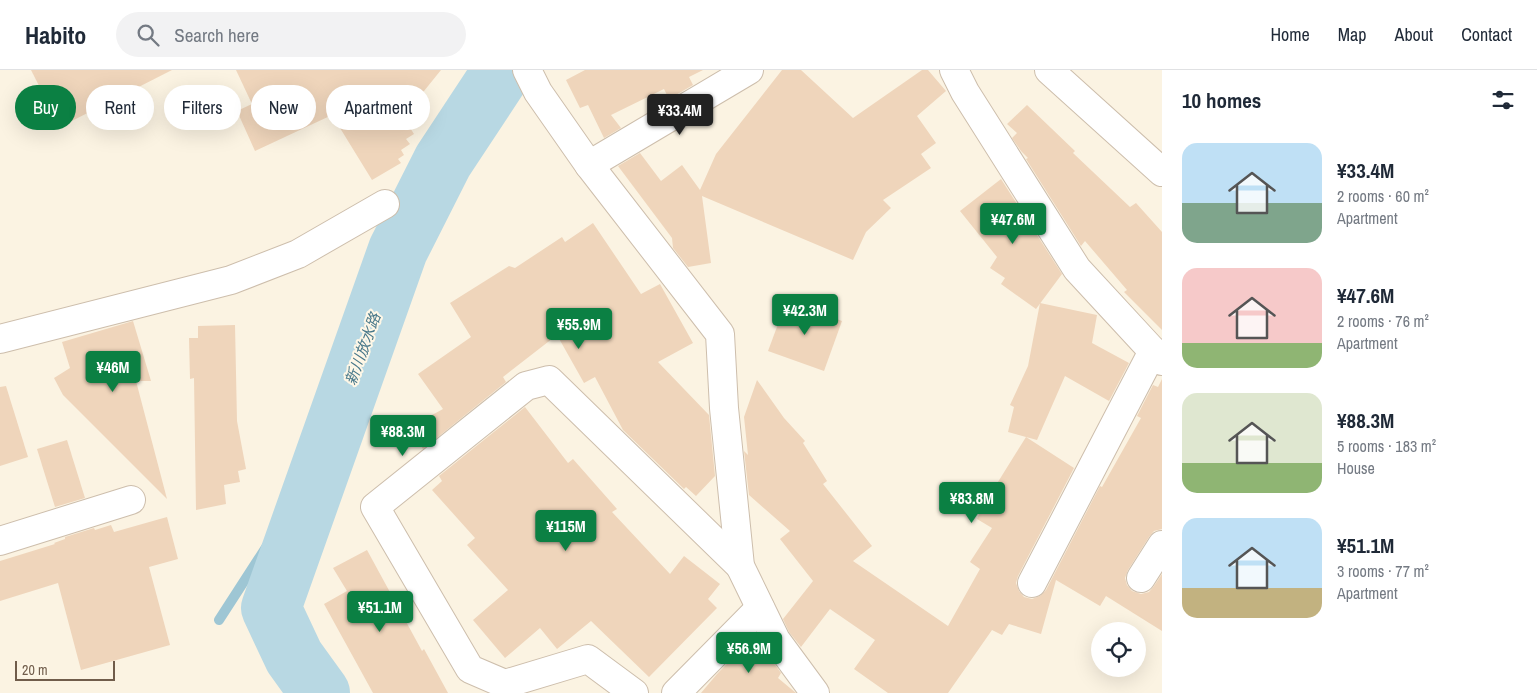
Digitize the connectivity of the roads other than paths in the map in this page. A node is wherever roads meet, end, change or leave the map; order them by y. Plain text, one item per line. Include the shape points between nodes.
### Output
1 (749, 70) edge
2 (954, 70) edge
3 (1049, 70) edge
4 (533, 81) edge
5 (589, 165) junction
6 (1162, 172) edge
7 (385, 204) dead end
8 (0, 338) edge
9 (1158, 356) edge
10 (131, 500) dead end
11 (0, 541) edge
12 (1162, 545) edge
13 (740, 566) junction
14 (1141, 578) dead end
15 (1032, 583) dead end
16 (760, 608) junction
17 (634, 693) edge
18 (676, 693) edge
19 (815, 693) edge

1 - 5 street
2 - 9 street via 1077,269
3 - 6 street
4 - 5 street
5 - 13 street via 720,334
7 - 8 street via 298,254 231,280
9 - 15 street
10 - 11 street
12 - 14 street
13 - 16 street
13 - 17 street via 549,380 526,386 375,508 470,669 505,684 588,659
16 - 18 street
16 - 19 street via 776,640

